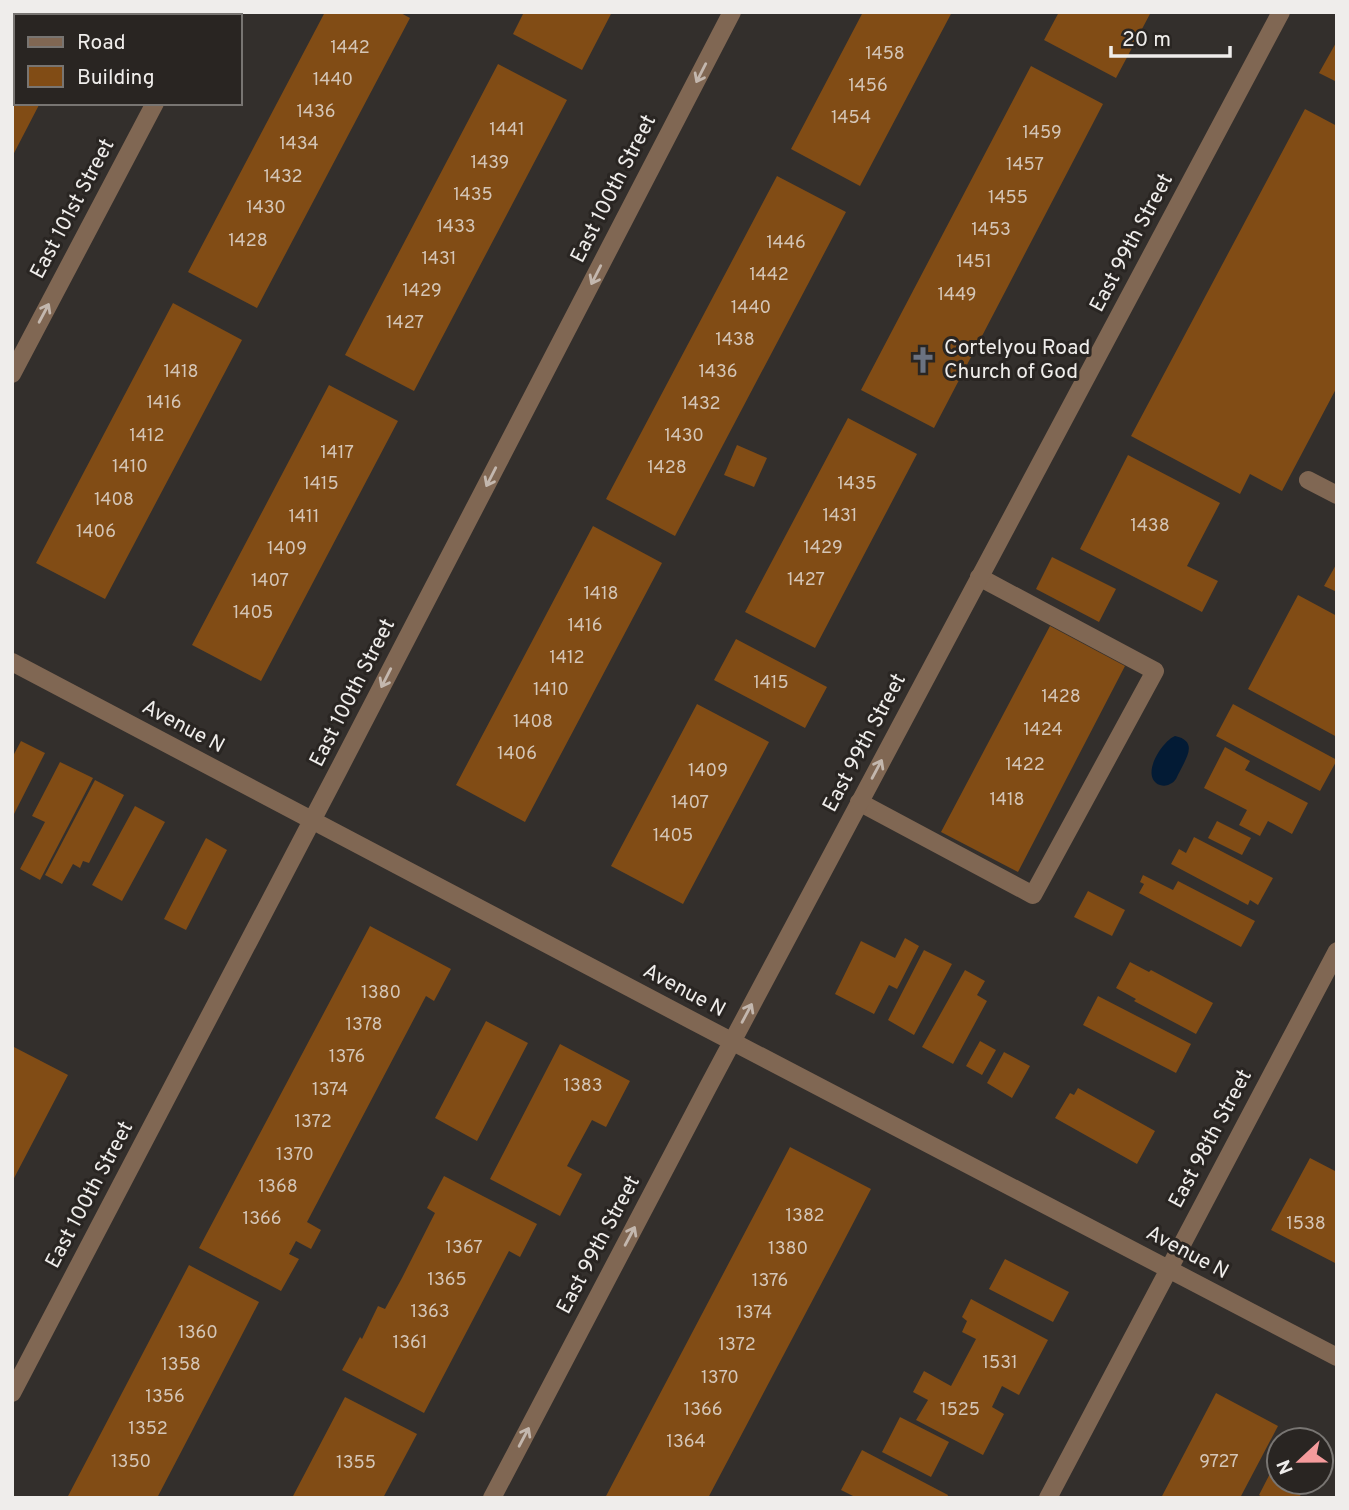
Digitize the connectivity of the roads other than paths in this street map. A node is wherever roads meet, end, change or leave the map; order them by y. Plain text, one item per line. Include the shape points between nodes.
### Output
1 (732, 12) edge
2 (1281, 12) edge
3 (154, 105) edge
4 (12, 374) edge
5 (1308, 480) dead end
6 (1337, 495) edge
7 (979, 577) junction
8 (12, 662) edge
9 (859, 802) junction
10 (312, 821) junction
11 (1337, 951) edge
12 (732, 1042) junction
13 (1168, 1269) junction
14 (1337, 1357) edge
15 (12, 1392) edge
16 (492, 1498) edge
17 (1048, 1498) edge

1 -> 10 street, East 100th Street
2 - 7 street, East 99th Street
4 -> 3 street, East 101st Street
5 - 6 street
9 -> 7 street, East 99th Street
7 - 9 street via 1155,671 1033,895
8 - 10 street, Avenue N
12 -> 9 street, East 99th Street
10 - 12 street, Avenue N
10 - 15 street, East 100th Street
11 - 13 street, East 98th Street
12 - 13 street, Avenue N
16 -> 12 street, East 99th Street
13 - 14 street, Avenue N
13 - 17 street, East 98th Street

